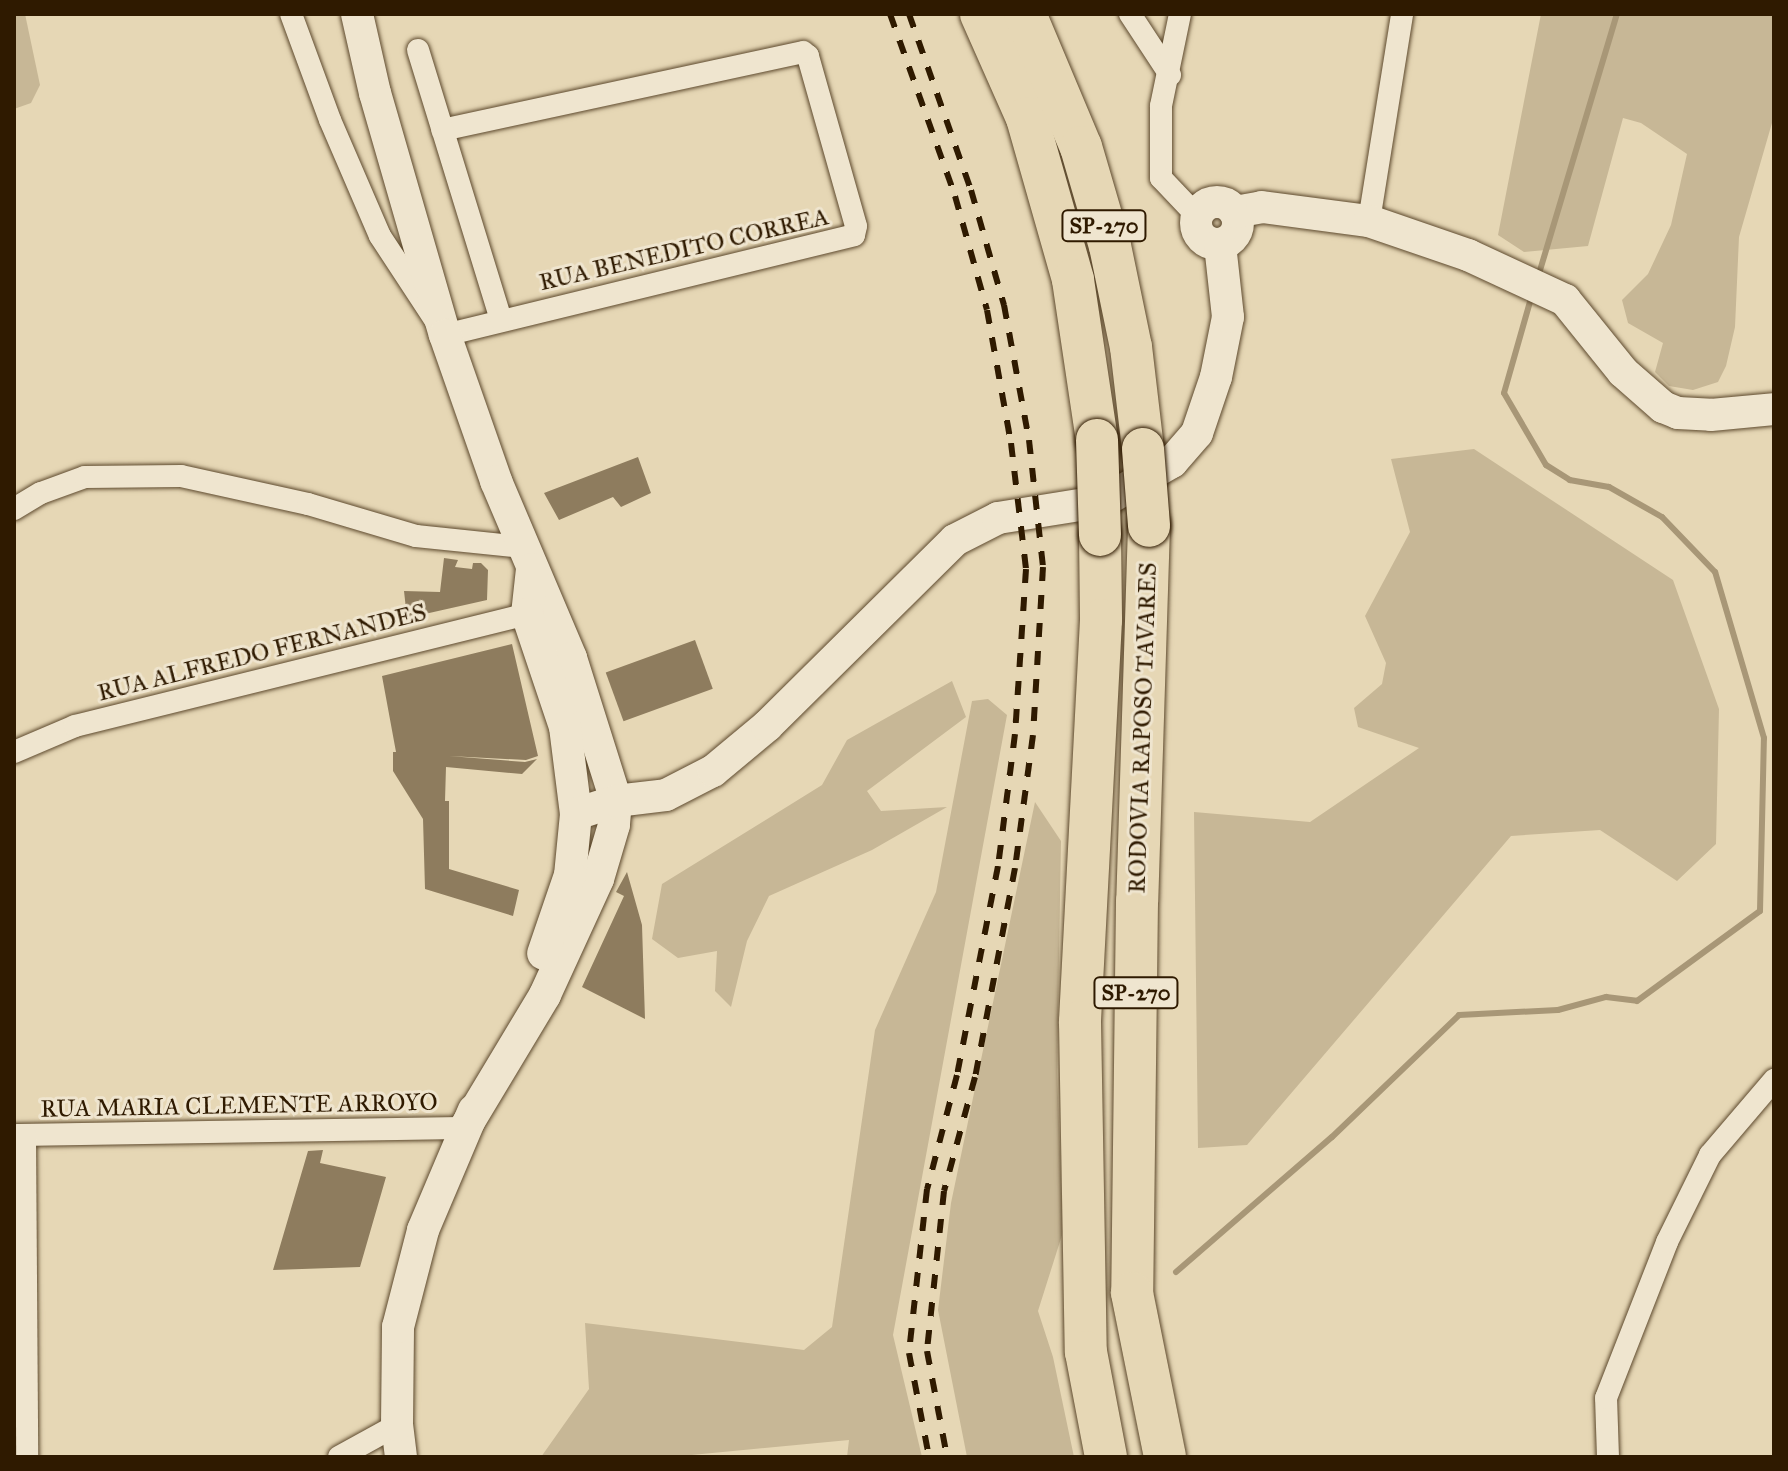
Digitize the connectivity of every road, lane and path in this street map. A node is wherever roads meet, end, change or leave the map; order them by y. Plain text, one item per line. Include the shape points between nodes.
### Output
1 (291, 14) edge
2 (357, 14) edge
3 (981, 14) edge
4 (1025, 14) edge
5 (1130, 14) edge
6 (1180, 14) edge
7 (1402, 14) edge
8 (418, 50) dead end
9 (1170, 75) junction
10 (442, 130) junction
11 (1235, 212) junction
12 (1197, 216) junction
13 (1369, 221) junction
14 (1220, 244) junction
15 (501, 319) junction
16 (445, 335) junction
17 (1774, 409) edge
18 (14, 509) edge
19 (528, 558) junction
20 (527, 614) junction
21 (14, 752) edge
22 (616, 801) junction
23 (576, 814) junction
24 (1774, 1080) edge
25 (465, 1128) junction
26 (19, 1135) edge
27 (397, 1425) junction
28 (27, 1457) edge
29 (339, 1457) edge
30 (401, 1457) edge
31 (1106, 1457) edge
32 (1165, 1457) edge
33 (1608, 1457) edge

1 - 16 street via 380,236
2 - 16 main road
3 - 31 highway, RODOVIA RAPOSO TAVARES / SP-270, bridge via 1027,118 1073,280 1097,440 1101,620 1080,1022 1086,1352
4 - 32 highway, RODOVIA RAPOSO TAVARES / SP-270, bridge via 1081,147 1110,246 1131,347 1143,449 1149,526 1132,1293
5 - 9 street
6 - 9 street
7 - 13 street
8 - 10 street
9 - 12 street via 1161,106 1161,178
10 - 15 street
10 - 15 street, RUA BENEDITO CORREA via 796,50 808,56 856,226 854,235
11 - 12 main road via 1217,202
11 - 13 main road via 1262,207
11 - 14 main road via 1236,234
12 - 14 main road via 1199,235
13 - 17 main road via 1553,293 1576,311 1636,387 1663,407 1702,414
14 - 22 main road via 1228,317 1216,377 1197,433 1172,462 1104,501 998,518 955,540 809,686 713,771 666,795
15 - 16 street, RUA BENEDITO CORREA
16 - 19 main road
18 - 19 street via 85,477 181,476 308,504 416,536
19 - 20 main road
19 - 22 main road via 571,658
20 - 21 street, RUA ALFREDO FERNANDES via 75,726
20 - 23 main road via 565,727
22 - 23 main road
22 - 25 main road via 598,879 545,995
23 - 25 main road via 575,853 549,942
24 - 33 street via 1710,1155 1667,1242 1606,1398
25 - 26 street, RUA MARIA CLEMENTE ARROYO
25 - 27 main road via 423,1230 398,1327
26 - 28 street
27 - 29 street
27 - 30 main road

